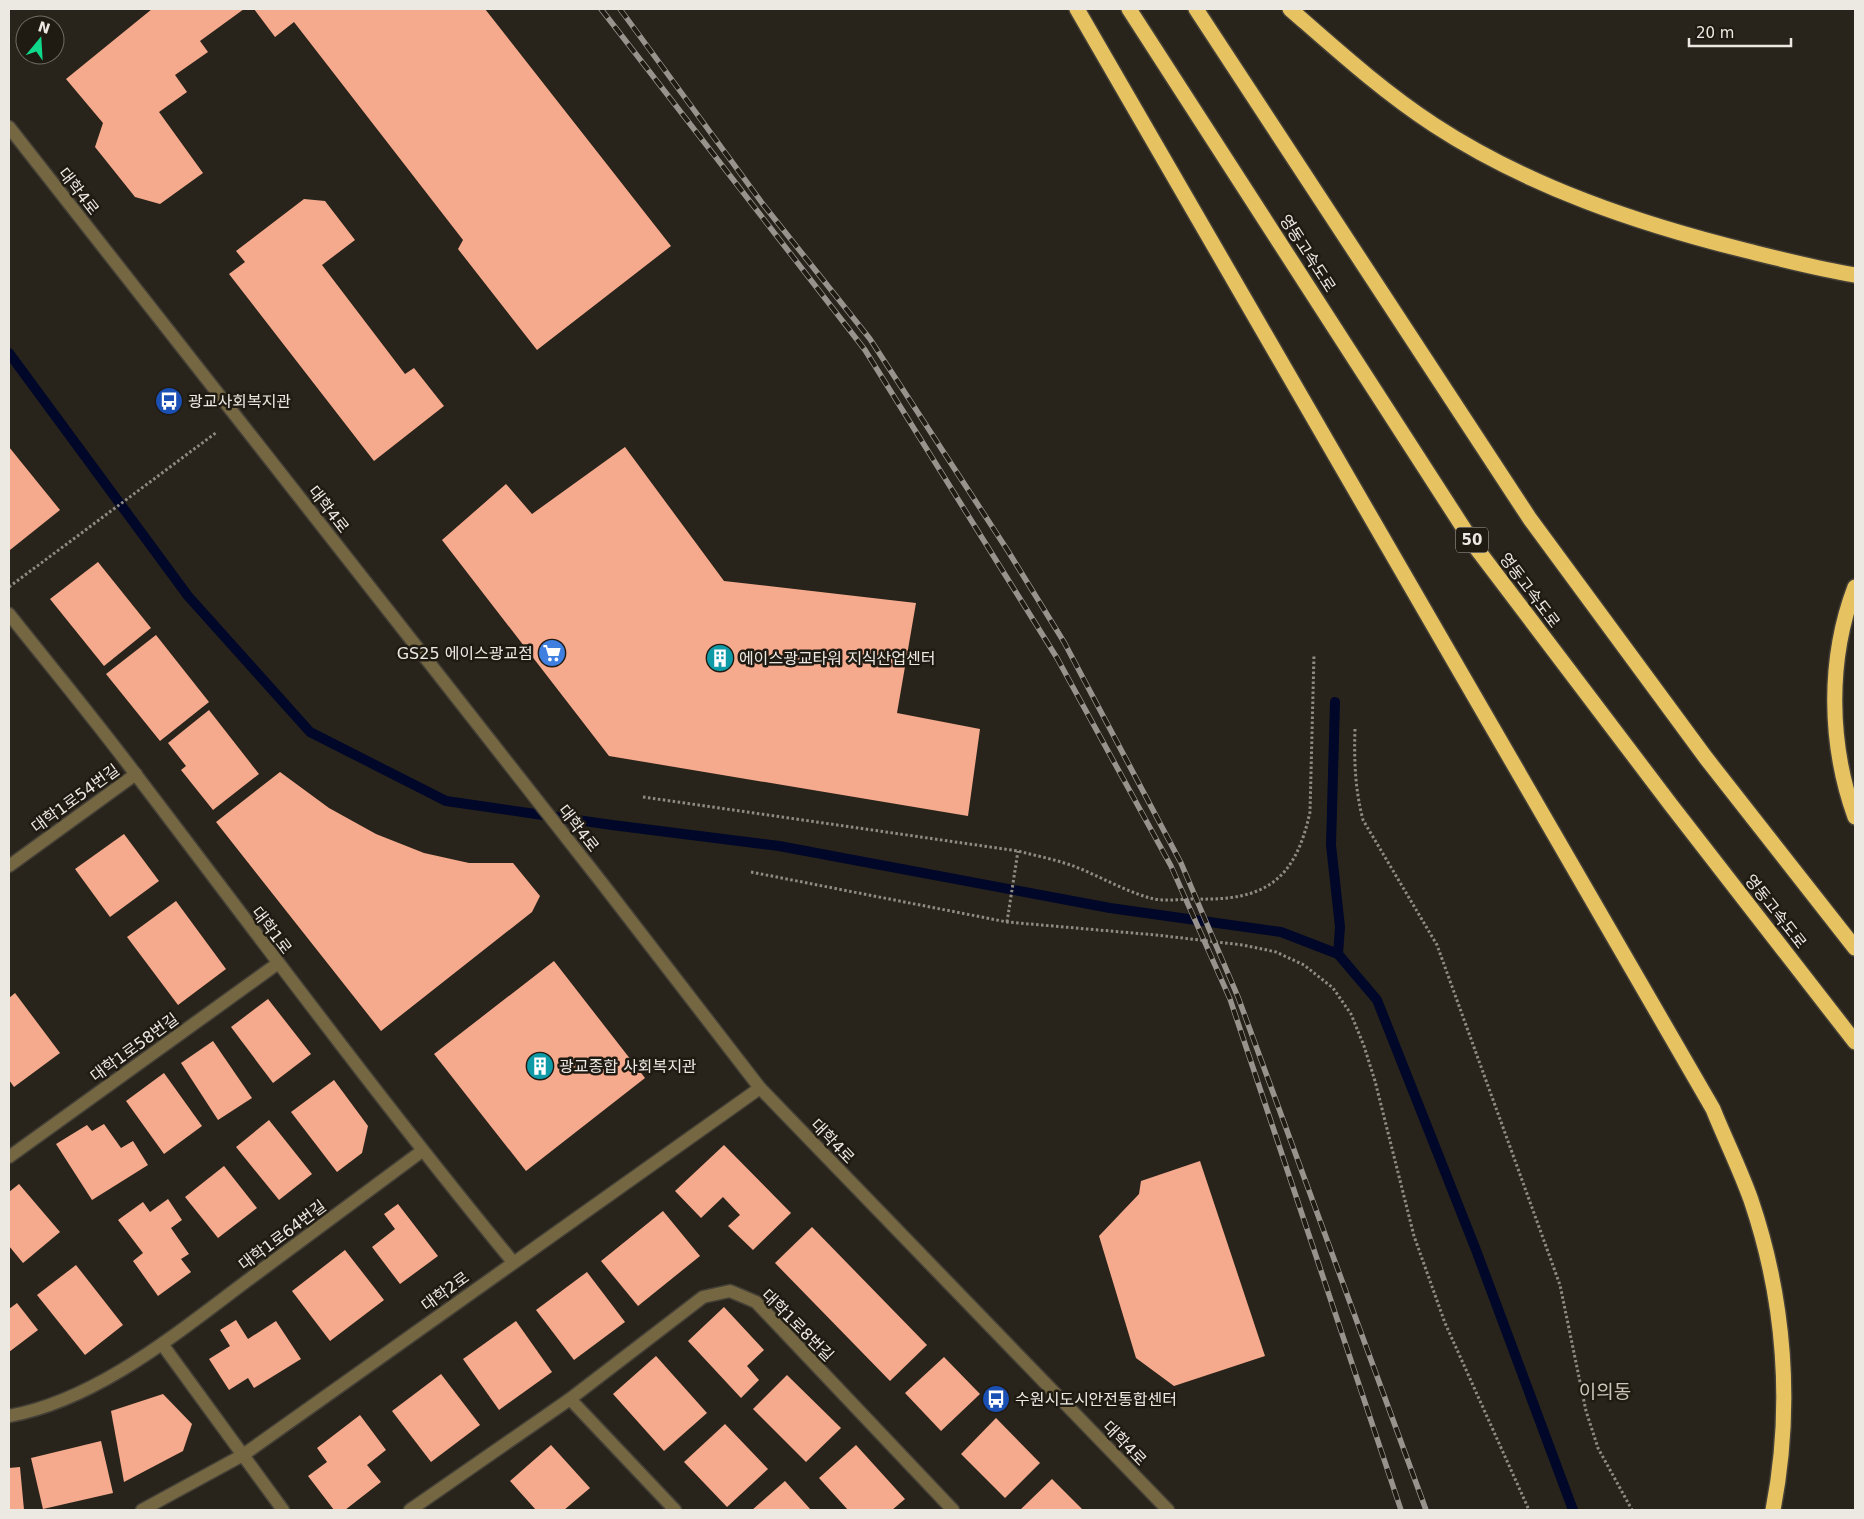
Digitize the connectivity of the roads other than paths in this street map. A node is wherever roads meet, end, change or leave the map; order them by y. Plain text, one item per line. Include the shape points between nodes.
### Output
1 (1077, 9) edge
2 (1129, 9) edge
3 (1196, 9) edge
4 (1290, 9) edge
5 (9, 127) edge
6 (1855, 275) edge
7 (1855, 587) edge
8 (9, 614) edge
9 (136, 774) junction
10 (1855, 817) edge
11 (9, 866) edge
12 (1855, 948) edge
13 (277, 964) junction
14 (1855, 1042) edge
15 (760, 1088) junction
16 (422, 1151) junction
17 (9, 1157) edge
18 (513, 1262) junction
19 (162, 1344) junction
20 (570, 1399) junction
21 (9, 1416) edge
22 (243, 1455) junction
23 (142, 1510) edge
24 (283, 1510) edge
25 (410, 1510) edge
26 (675, 1510) edge
27 (952, 1510) edge
28 (1168, 1510) edge
29 (1773, 1510) edge

1 - 29 highway via 1713,1109 1751,1201 1780,1322 1784,1416
2 - 14 highway, 영동고속도로 / 50 via 1477,549
3 - 12 highway via 1530,519 1706,758
4 - 6 highway via 1401,102 1436,126 1527,175 1592,204 1667,230
5 - 15 street, 대학4로
7 - 10 highway via 1843,631 1834,708 1846,791
8 - 9 street, 대학1로
9 - 11 street, 대학1로54번길
9 - 13 street, 대학1로
13 - 16 street, 대학1로
13 - 17 street, 대학1로58번길
15 - 18 street, 대학2로
15 - 28 street, 대학4로
16 - 18 street, 대학1로
16 - 19 street, 대학1로64번길
18 - 22 street, 대학2로
19 - 21 street, 대학1로64번길 via 91,1386 35,1411
19 - 22 street
20 - 25 street, 대학1로8번길
20 - 26 street
20 - 27 street, 대학1로8번길 via 703,1297 730,1291 756,1302
22 - 23 street, 대학2로
22 - 24 street

